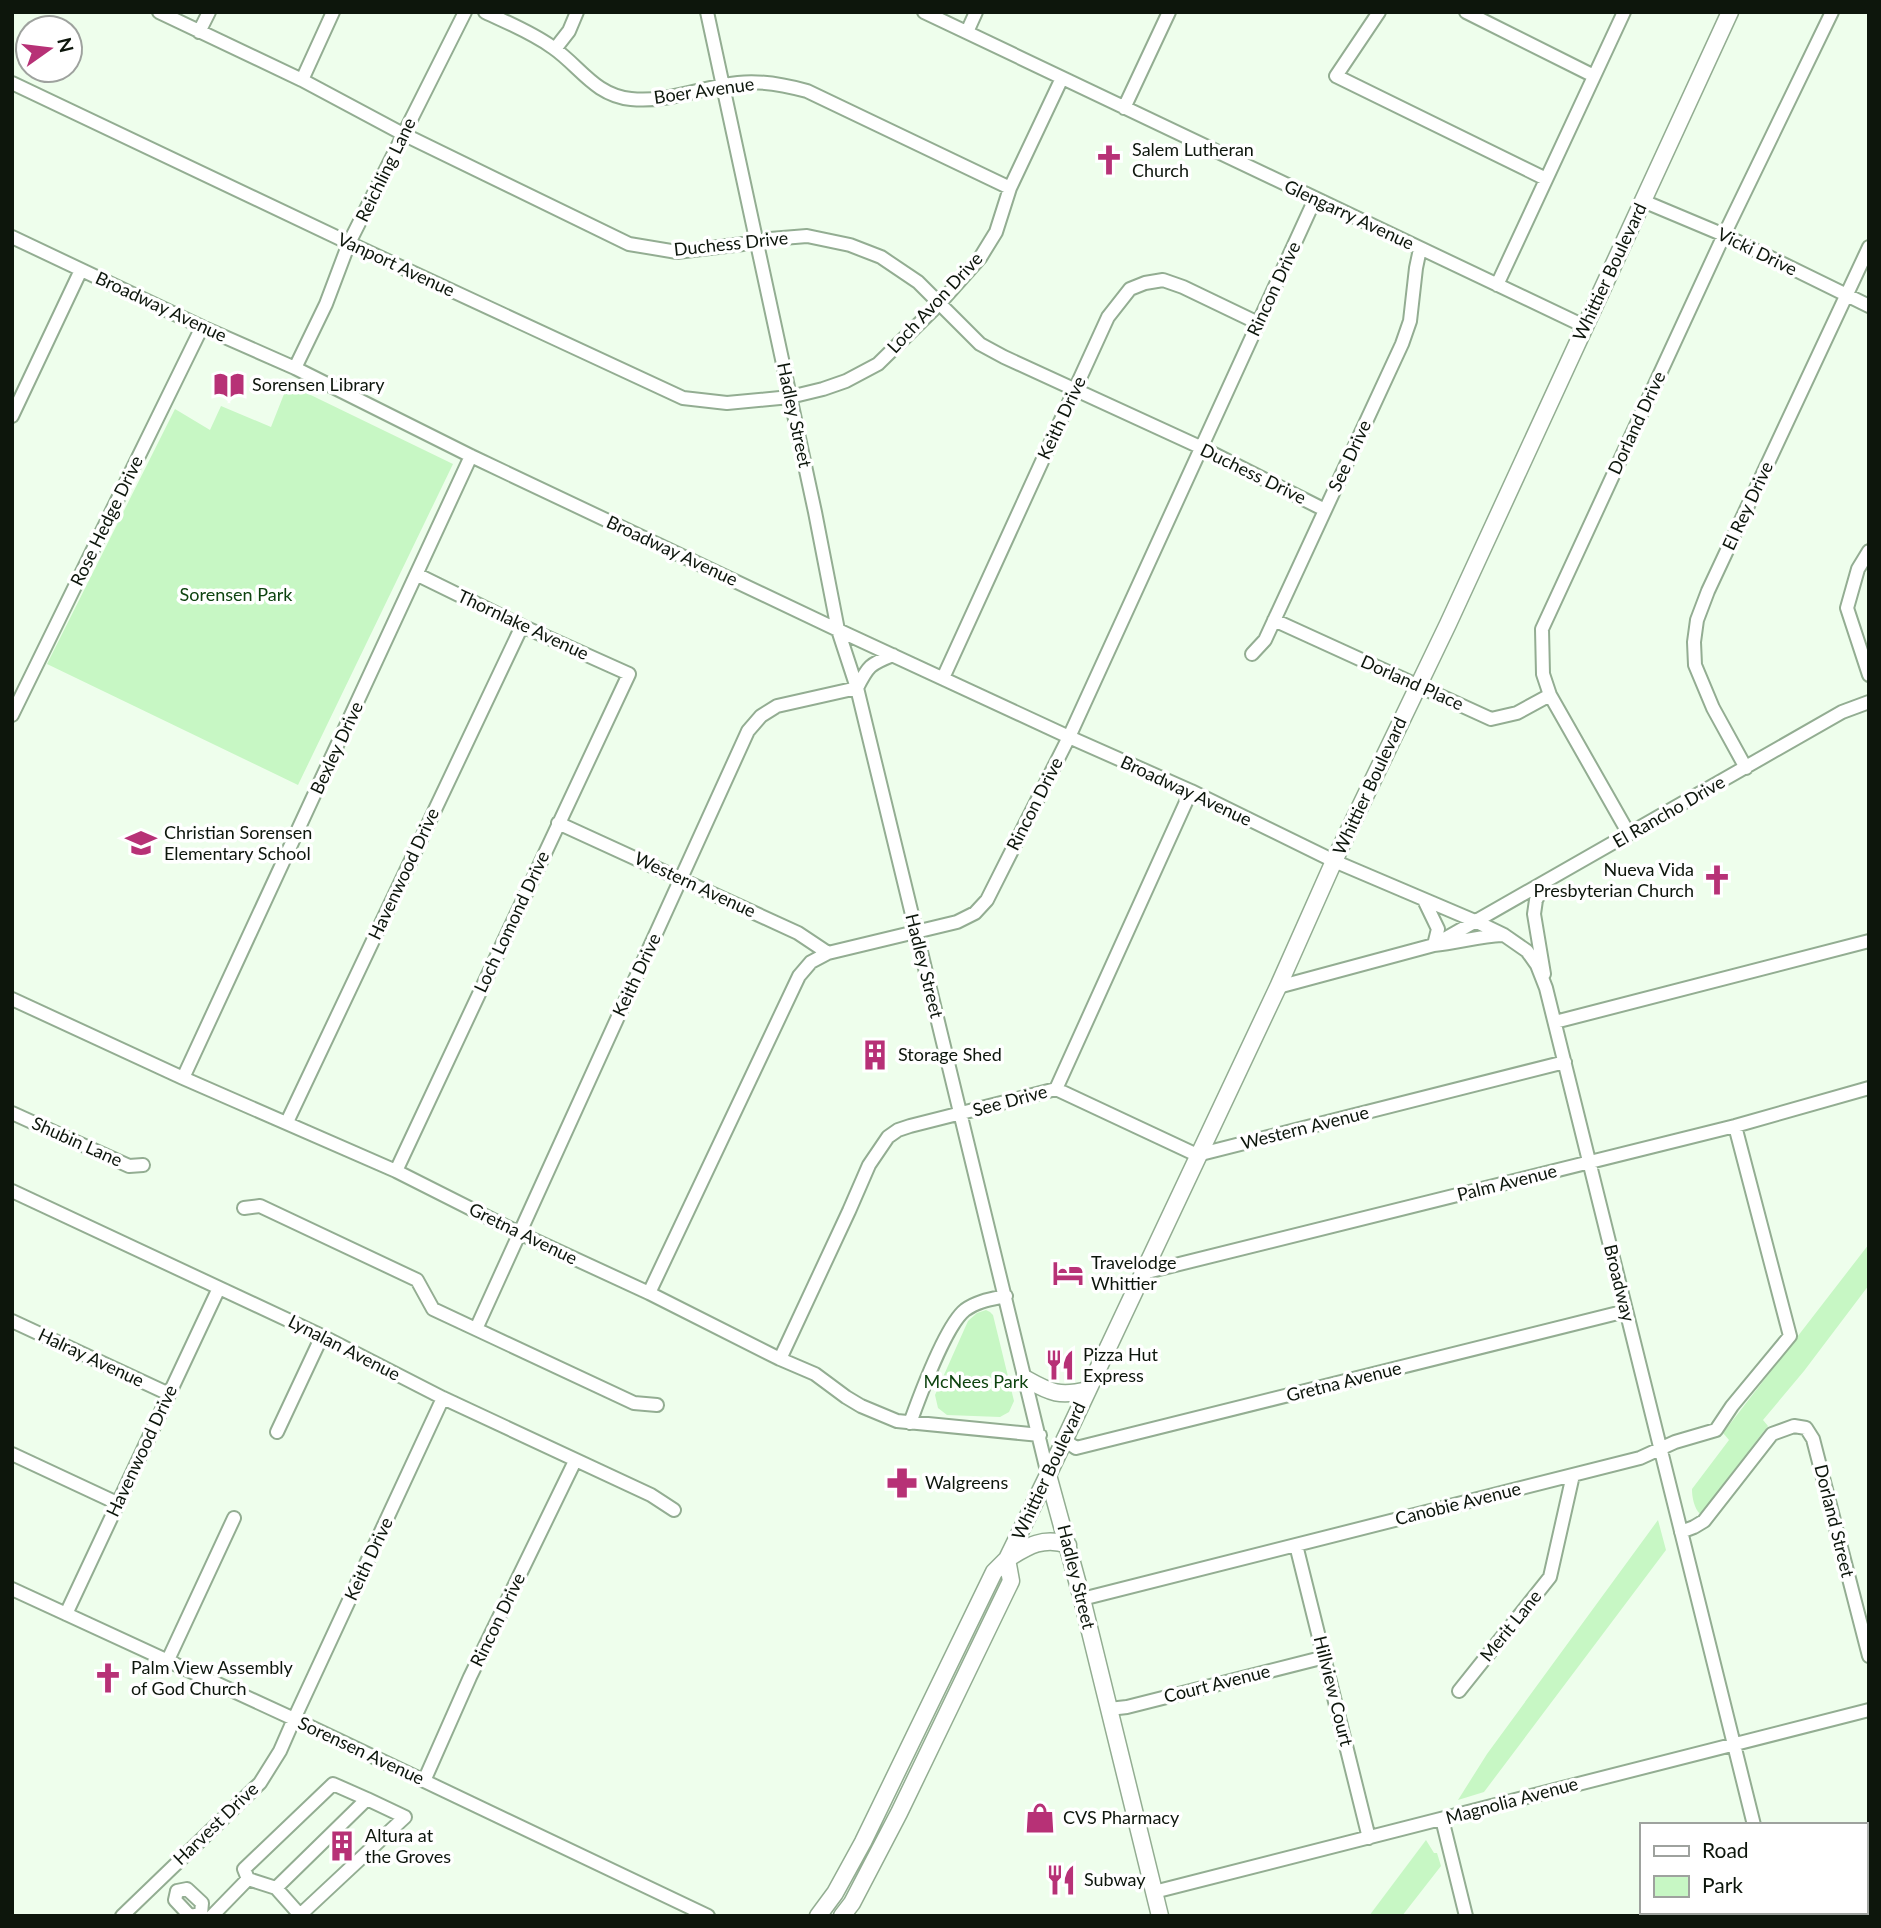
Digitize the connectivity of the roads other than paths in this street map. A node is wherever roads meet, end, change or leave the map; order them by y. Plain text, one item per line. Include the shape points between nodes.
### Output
1 (159, 12) edge
2 (209, 12) edge
3 (333, 12) edge
4 (465, 12) edge
5 (485, 12) edge
6 (577, 12) edge
7 (707, 12) edge
8 (924, 12) edge
9 (976, 12) edge
10 (1169, 12) edge
11 (1379, 12) edge
12 (1466, 12) edge
13 (1624, 12) edge
14 (1730, 12) edge
15 (1832, 12) edge
16 (199, 32) junction
17 (967, 32) junction
18 (555, 49) junction
19 (1594, 76) junction
20 (1062, 78) junction
21 (302, 80) junction
22 (12, 83) edge
23 (724, 86) junction
24 (1124, 108) junction
25 (403, 134) junction
26 (1546, 179) junction
27 (1010, 188) junction
28 (1315, 199) junction
29 (1643, 201) junction
30 (1724, 235) junction
31 (12, 237) edge
32 (755, 242) junction
33 (349, 243) junction
34 (1869, 247) edge
35 (1420, 249) junction
36 (81, 270) junction
37 (1497, 285) junction
38 (1846, 295) junction
39 (940, 303) junction
40 (1869, 306) edge
41 (1258, 323) junction
42 (1584, 326) junction
43 (202, 327) junction
44 (295, 368) junction
45 (1075, 390) junction
46 (790, 397) junction
47 (12, 416) edge
48 (1200, 447) junction
49 (471, 456) junction
50 (1325, 510) junction
51 (1869, 551) edge
52 (418, 575) junction
53 (1274, 620) junction
54 (522, 626) junction
55 (838, 629) junction
56 (1252, 653) dead end
57 (893, 655) junction
58 (629, 674) joint
59 (1869, 675) edge
60 (943, 678) junction
61 (1417, 686) junction
62 (857, 688) junction
63 (1550, 695) junction
64 (1869, 702) edge
65 (12, 715) edge
66 (1069, 737) junction
67 (1746, 768) junction
68 (1191, 791) junction
69 (558, 823) junction
70 (1629, 834) junction
71 (1334, 861) junction
72 (681, 878) junction
73 (1547, 880) junction
74 (1424, 900) junction
75 (1475, 921) junction
76 (915, 931) junction
77 (1504, 935) junction
78 (1869, 941) edge
79 (1434, 945) junction
80 (828, 953) junction
81 (1278, 987) junction
82 (1546, 989) junction
83 (12, 999) edge
84 (1555, 1023) junction
85 (1564, 1062) junction
86 (183, 1078) junction
87 (1869, 1088) edge
88 (1056, 1089) junction
89 (12, 1113) edge
90 (960, 1114) junction
91 (287, 1122) junction
92 (1735, 1126) junction
93 (1197, 1155) junction
94 (1590, 1163) junction
95 (143, 1165) dead end
96 (396, 1171) junction
97 (12, 1191) edge
98 (243, 1208) dead end
99 (519, 1233) junction
100 (1143, 1273) junction
101 (219, 1288) junction
102 (649, 1293) junction
103 (1006, 1296) junction
104 (1626, 1311) junction
105 (12, 1321) edge
106 (475, 1329) junction
107 (322, 1335) junction
108 (780, 1359) junction
109 (1026, 1379) junction
110 (1088, 1390) junction
111 (169, 1394) junction
112 (443, 1398) junction
113 (657, 1405) dead end
114 (910, 1423) junction
115 (277, 1432) dead end
116 (1040, 1435) junction
117 (1064, 1440) junction
118 (1661, 1449) junction
119 (12, 1454) edge
120 (575, 1461) junction
121 (1048, 1475) junction
122 (1573, 1475) junction
123 (117, 1503) junction
124 (674, 1510) dead end
125 (234, 1518) dead end
126 (1681, 1532) junction
127 (1068, 1545) junction
128 (1296, 1545) junction
129 (1007, 1559) junction
130 (12, 1589) edge
131 (981, 1599) junction
132 (1082, 1599) junction
133 (66, 1614) junction
134 (981, 1643) junction
135 (1869, 1656) edge
136 (1325, 1657) junction
137 (167, 1662) junction
138 (1459, 1691) dead end
139 (1109, 1709) junction
140 (1869, 1710) edge
141 (294, 1719) junction
142 (917, 1730) junction
143 (1734, 1744) junction
144 (424, 1781) junction
145 (367, 1799) junction
146 (881, 1804) junction
147 (899, 1813) junction
148 (1442, 1819) junction
149 (1754, 1823) edge
150 (1369, 1838) junction
151 (870, 1868) junction
152 (162, 1877) junction
153 (248, 1879) junction
154 (276, 1888) junction
155 (177, 1891) junction
156 (1154, 1892) junction
157 (197, 1898) junction
158 (184, 1910) junction
159 (205, 1915) edge
160 (121, 1916) edge
161 (708, 1916) edge
162 (818, 1916) edge
163 (842, 1916) edge
164 (1160, 1916) edge
165 (1466, 1916) edge

1 - 16 street, Duchess Drive
2 - 16 street
3 - 21 street
4 - 25 street, Reichling Lane
5 - 18 street, Boer Avenue
6 - 18 street
7 - 23 street, Hadley Street
8 - 17 street, Glengarry Avenue
9 - 17 street
10 - 24 street
11 - 26 street via 1336,76
12 - 19 street
13 - 19 street
14 - 29 main road, Whittier Boulevard
15 - 30 street, Dorland Drive
16 - 21 street, Duchess Drive
17 - 20 street, Glengarry Avenue
18 - 23 street, Boer Avenue via 588,79 632,99
19 - 26 street
20 - 24 street, Glengarry Avenue
20 - 27 street, Loch Avon Drive
21 - 25 street, Duchess Drive
22 - 33 street, Vanport Avenue
23 - 27 street, Boer Avenue via 767,82 807,91
23 - 32 street, Hadley Street
24 - 28 street, Glengarry Avenue
25 - 32 street, Duchess Drive via 629,244 677,252
25 - 33 street, Reichling Lane
26 - 37 street
27 - 39 street, Loch Avon Drive via 996,232 981,258
28 - 35 street, Glengarry Avenue
28 - 41 street, Rincon Drive
29 - 30 street, Vicki Drive
29 - 42 main road, Whittier Boulevard
30 - 38 street, Vicki Drive
30 - 63 street, Dorland Drive via 1542,629 1543,674
31 - 36 street, Broadway Avenue
32 - 39 street, Duchess Drive via 807,236 850,245 881,257
32 - 46 street, Hadley Street
33 - 44 street, Reichling Lane
33 - 46 street, Vanport Avenue via 684,398 727,404
34 - 38 street, El Rey Drive
35 - 37 street, Glengarry Avenue
35 - 50 street, See Drive via 1410,321 1402,344
36 - 43 street, Broadway Avenue
36 - 47 street
37 - 42 street, Glengarry Avenue
38 - 40 street, Vicki Drive
38 - 67 street, El Rey Drive via 1697,621 1695,665
39 - 45 street, Duchess Drive via 980,344
39 - 46 street, Loch Avon Drive via 878,363 823,390
41 - 45 street, Keith Drive via 1183,287 1163,280 1144,283 1130,289 1108,317
41 - 48 street, Rincon Drive
42 - 61 main road, Whittier Boulevard
43 - 44 street, Broadway Avenue
43 - 65 street, Rose Hedge Drive
44 - 49 street, Broadway Avenue
45 - 48 street, Duchess Drive
45 - 60 street, Keith Drive
46 - 55 street, Hadley Street
48 - 50 street, Duchess Drive
48 - 66 street, Rincon Drive
49 - 52 street, Bexley Drive
49 - 55 street, Broadway Avenue
50 - 53 street, See Drive
51 - 59 street via 1858,569 1847,608
52 - 54 street, Thornlake Avenue
52 - 86 street, Bexley Drive
53 - 56 street, See Drive via 1265,640
53 - 61 street, Dorland Place
54 - 58 street, Thornlake Avenue
54 - 91 street, Havenwood Drive
55 - 57 street, Broadway Avenue
55 - 62 street, Hadley Street
57 - 60 street, Broadway Avenue
57 - 62 street via 874,662
58 - 69 street, Loch Lomond Drive
60 - 66 street, Broadway Avenue
61 - 63 street, Dorland Place via 1491,719 1517,713
61 - 71 main road, Whittier Boulevard
62 - 72 street, Keith Drive via 777,706 761,716 748,732
62 - 76 street, Hadley Street
63 - 70 street, Dorland Drive
64 - 67 street, El Rancho Drive via 1842,712
66 - 68 street, Broadway Avenue
66 - 76 street, Rincon Drive via 987,900 957,922
67 - 70 street, El Rancho Drive
68 - 71 street, Broadway Avenue
68 - 88 street, See Drive
69 - 72 street, Western Avenue
69 - 96 street, Loch Lomond Drive
70 - 73 street, El Rancho Drive
71 - 74 street, Broadway
71 - 81 main road, Whittier Boulevard
72 - 80 street, Western Avenue via 798,933
72 - 99 street, Keith Drive
73 - 75 street, El Rancho Drive
73 - 82 street via 1534,914
74 - 75 street, Broadway
74 - 79 street via 1438,929
75 - 77 street, Broadway
75 - 79 street, El Rancho Drive
76 - 80 street, Rincon Drive
76 - 90 street, Hadley Street
77 - 79 street, El Rancho Drive
77 - 82 street, Broadway via 1527,951
78 - 84 street
79 - 81 street, El Rancho Drive
80 - 102 street, Rincon Drive via 811,962 790,992
81 - 93 main road, Whittier Boulevard
82 - 84 street, Broadway
83 - 86 street, Gretna Avenue
84 - 85 street, Broadway
85 - 93 street, Western Avenue
85 - 94 street, Broadway
86 - 91 street, Gretna Avenue
87 - 92 street, Palm Avenue
88 - 90 street, See Drive
88 - 93 street
89 - 95 street, Shubin Lane via 129,1166
90 - 103 street, Hadley Street
90 - 108 street, See Drive via 898,1130 879,1148
91 - 96 street, Gretna Avenue
92 - 94 street, Palm Avenue
92 - 118 street, Canobie Avenue via 1790,1336 1716,1430
93 - 100 main road, Whittier Boulevard
94 - 100 street, Palm Avenue
94 - 104 street, Broadway
96 - 99 street, Gretna Avenue
97 - 101 street, Lynalan Avenue
98 - 106 street via 260,1206 417,1280 433,1309
99 - 102 street, Gretna Avenue
99 - 106 street, Keith Drive
100 - 110 main road, Whittier Boulevard
101 - 107 street, Lynalan Avenue
101 - 111 street, Havenwood Drive
102 - 108 street, Gretna Avenue
103 - 109 street, Hadley Street
103 - 114 street via 979,1302 956,1319
104 - 117 street, Gretna Avenue via 1078,1448
104 - 118 street, Broadway
105 - 111 street, Halray Avenue
106 - 113 street via 634,1403
107 - 112 street, Lynalan Avenue
107 - 115 street
108 - 114 street, Gretna Avenue via 815,1374 860,1406
109 - 110 main road via 1047,1391 1070,1395
109 - 116 street, Hadley Street
110 - 117 main road, Whittier Boulevard
111 - 123 street, Havenwood Drive
112 - 120 street, Lynalan Avenue
112 - 141 street, Keith Drive
114 - 116 street, Gretna Avenue
116 - 121 street, Hadley Street
117 - 121 main road, Whittier Boulevard
118 - 122 street, Canobie Avenue
118 - 126 street, Broadway
119 - 123 street
120 - 124 street, Lynalan Avenue
120 - 144 street, Rincon Drive
121 - 127 main road, Hadley Street
121 - 129 main road, Whittier Boulevard
122 - 128 street, Canobie Avenue
122 - 138 street, Merit Lane via 1550,1577
123 - 133 street, Havenwood Drive
125 - 137 street
126 - 135 street, Dorland Street via 1704,1521 1772,1434 1794,1426 1806,1428 1813,1439
126 - 143 street, Broadway
127 - 129 main road via 1043,1541
127 - 132 main road, Hadley Street
128 - 132 street, Canobie Avenue
128 - 136 street, Hillview Court
129 - 131 main road, Whittier Boulevard via 994,1572
129 - 134 main road, Whittier Boulevard via 1011,1581
130 - 133 street, Sorensen Avenue
131 - 134 main road via 986,1610
131 - 142 main road, Whittier Boulevard
132 - 139 main road, Hadley Street
133 - 137 street, Sorensen Avenue
134 - 147 main road, Whittier Boulevard
136 - 139 street, Court Avenue
136 - 150 street, Hillview Court
137 - 141 street, Sorensen Avenue
139 - 156 main road, Hadley Street
140 - 143 street, Magnolia Avenue
141 - 144 street, Sorensen Avenue
141 - 152 street, Harvest Drive via 260,1783
142 - 146 main road, Whittier Boulevard
142 - 147 main road via 917,1754 896,1797
143 - 148 street, Magnolia Avenue
143 - 149 street, Broadway
144 - 161 street, Sorensen Avenue
145 - 153 street via 333,1784 244,1868
145 - 154 street
145 - 154 street via 405,1817 300,1914
146 - 151 main road via 886,1814 870,1852
146 - 162 main road, Whittier Boulevard via 835,1893
147 - 151 main road, Whittier Boulevard
148 - 150 street, Magnolia Avenue
148 - 165 street
150 - 156 street, Magnolia Avenue
151 - 163 main road, Whittier Boulevard
152 - 155 street
152 - 160 street, Harvest Drive
153 - 154 street
153 - 159 street
155 - 157 street via 187,1889
155 - 158 street via 175,1900
156 - 164 main road, Hadley Street
157 - 158 street
157 - 159 street
158 - 159 street via 190,1916

